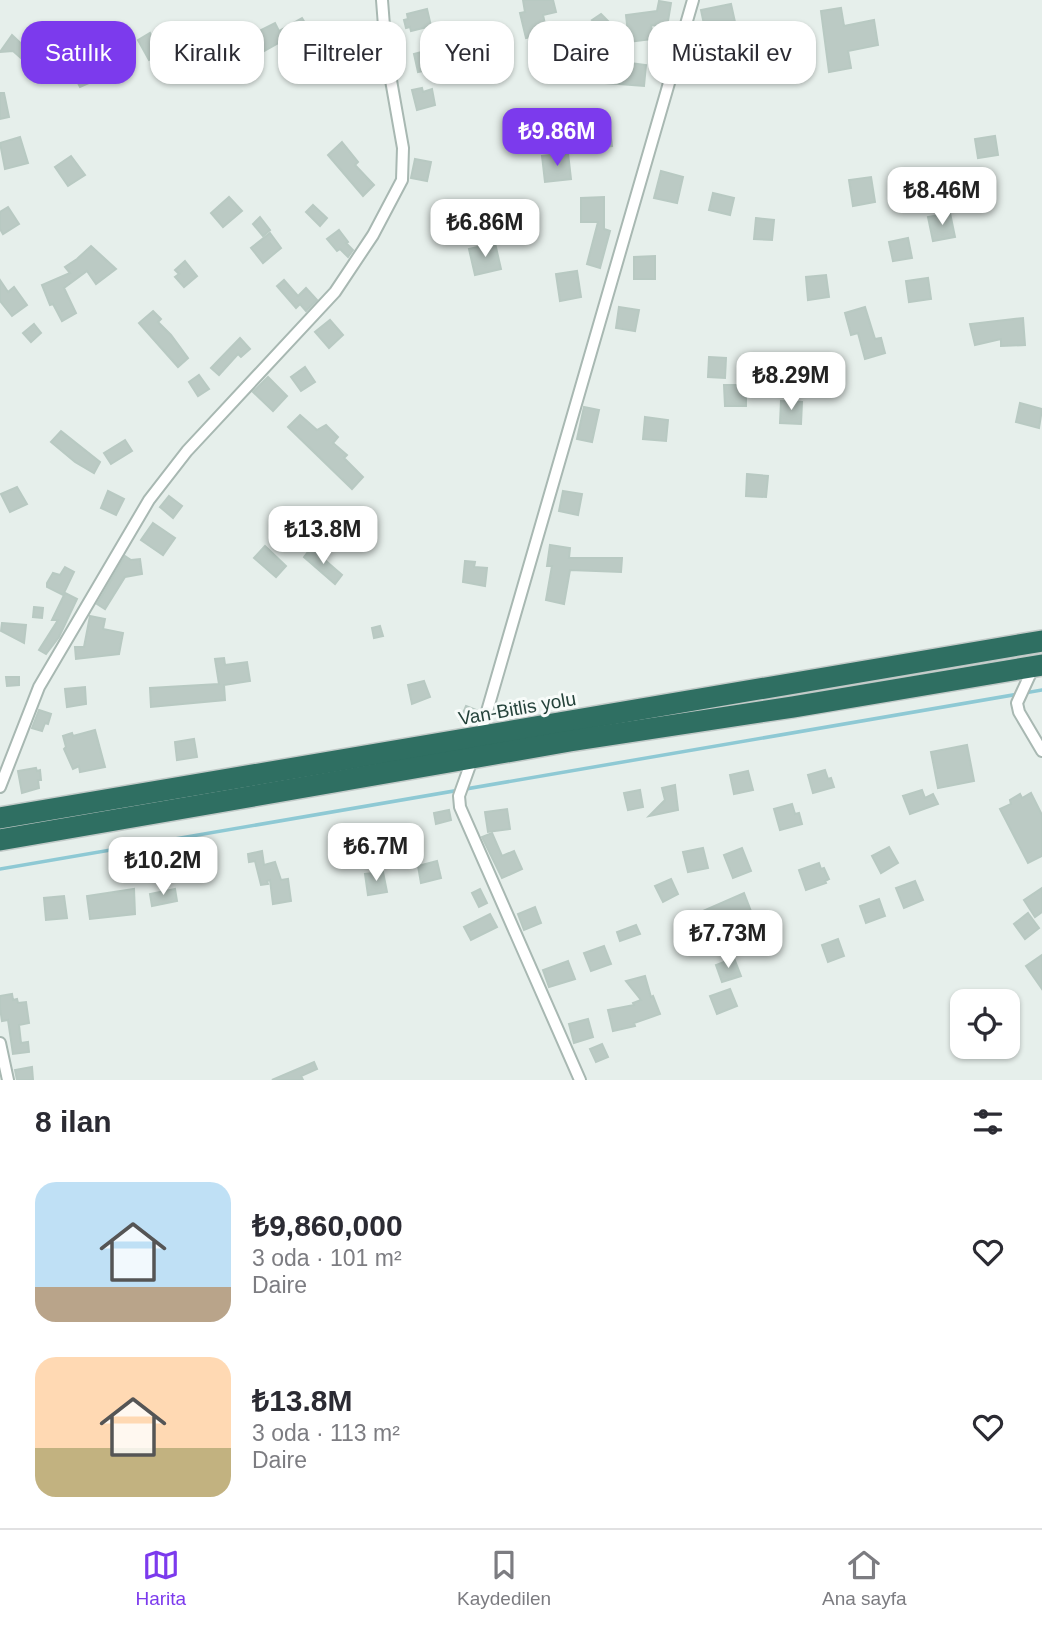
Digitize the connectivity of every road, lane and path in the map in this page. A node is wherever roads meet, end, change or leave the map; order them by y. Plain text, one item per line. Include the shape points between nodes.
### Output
1 (382, 0) edge
2 (693, 0) edge
3 (1040, 637) edge
4 (1038, 666) edge
5 (479, 738) junction
6 (1042, 751) edge
7 (473, 759) junction
8 (0, 787) edge
9 (0, 818) edge
10 (0, 840) edge
11 (0, 1043) edge
12 (8, 1080) edge
13 (580, 1080) edge

1 - 8 street via 403,148 402,180 335,292 187,450 149,500 39,687
2 - 5 street
3 - 5 highway, Van-Bitlis yolu
4 - 6 street via 1018,708
4 - 7 highway
5 - 7 street
5 - 9 highway, Van-Bitlis yolu
7 - 10 highway
7 - 13 street via 459,802
11 - 12 street

